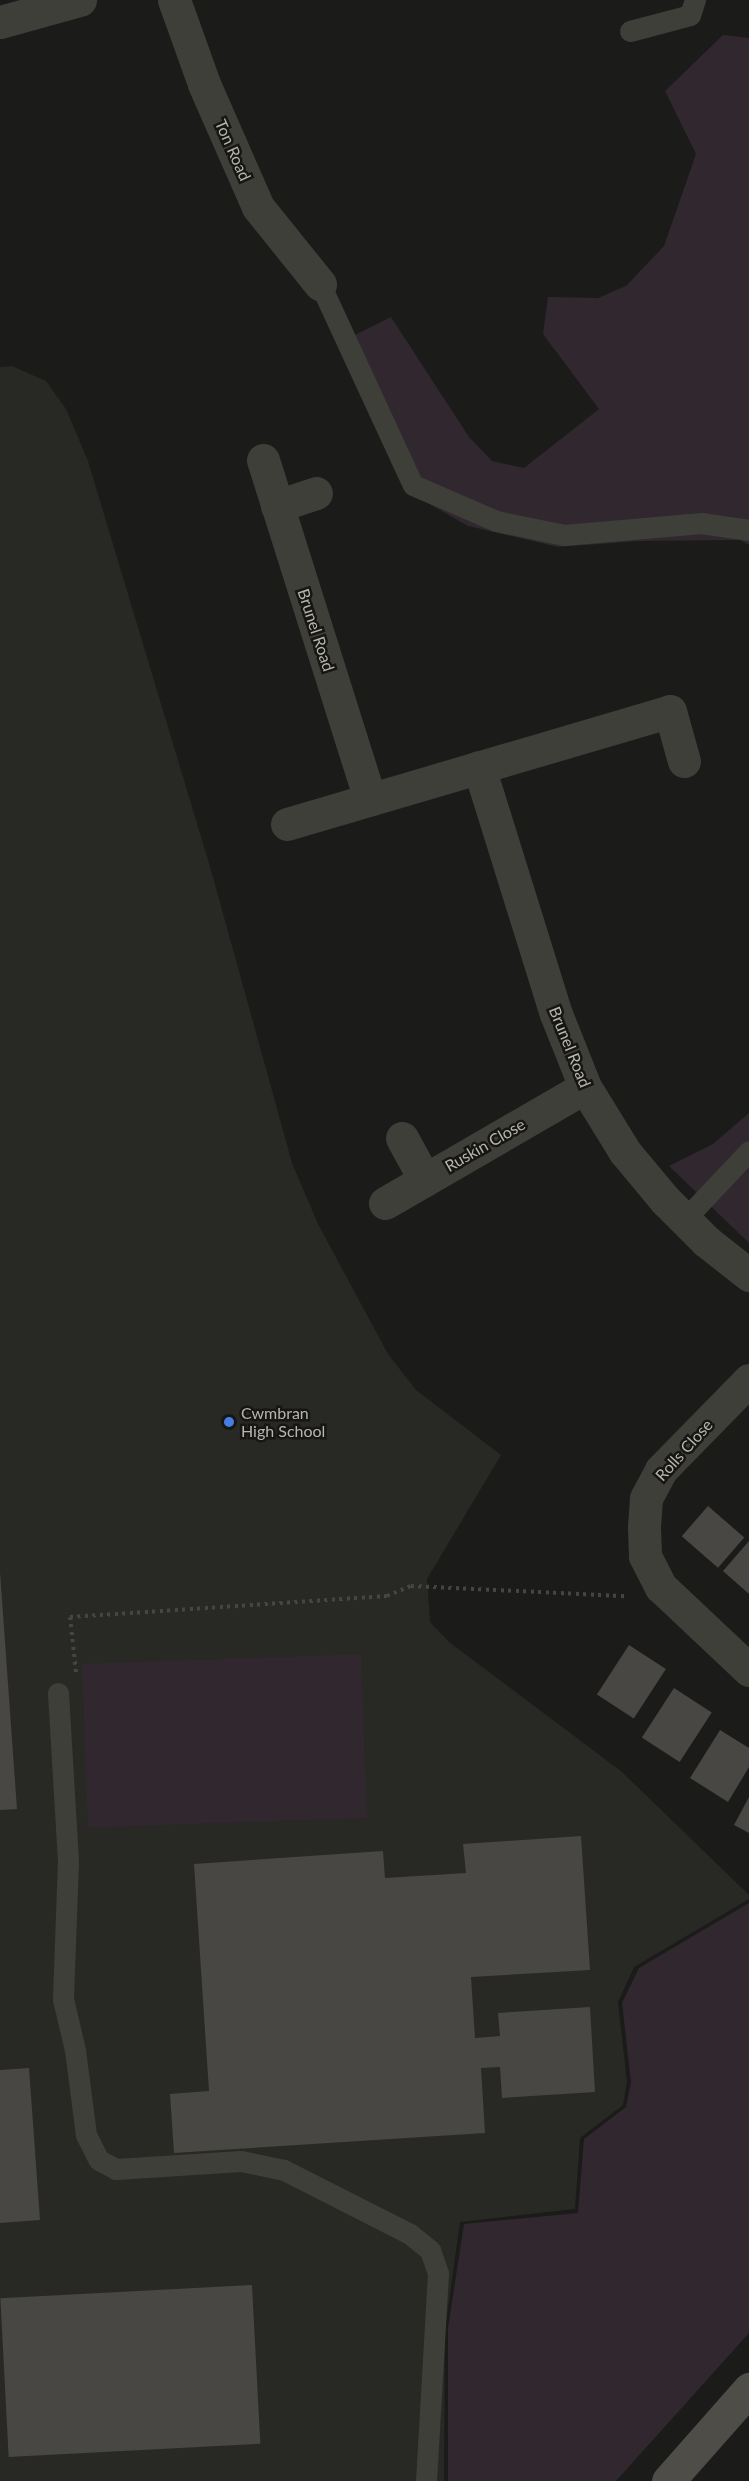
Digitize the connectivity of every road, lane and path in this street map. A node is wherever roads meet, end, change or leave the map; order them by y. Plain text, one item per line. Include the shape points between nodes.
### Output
1 (80, 0) edge
2 (174, 0) edge
3 (695, 0) edge
4 (0, 22) edge
5 (630, 31) dead end
6 (320, 284) joint
7 (263, 460) dead end
8 (316, 494) dead end
9 (277, 506) junction
10 (749, 530) edge
11 (684, 761) dead end
12 (479, 767) junction
13 (370, 800) junction
14 (286, 824) dead end
15 (585, 1087) junction
16 (402, 1138) dead end
17 (749, 1150) edge
18 (425, 1179) junction
19 (385, 1203) dead end
20 (684, 1220) junction
21 (749, 1275) edge
22 (749, 1380) edge
23 (661, 1587) junction
24 (749, 1670) edge
25 (58, 1693) joint
26 (749, 2389) edge
27 (426, 2481) edge
28 (668, 2481) edge

1 - 4 street
2 - 6 street, Ton Road via 204,84 258,207
3 - 5 lane via 690,15
6 - 10 lane via 413,485 496,521 564,535 701,523
7 - 9 street, Brunel Road
8 - 9 street
9 - 13 street, Brunel Road
11 - 12 street via 670,711
12 - 13 street
12 - 15 street, Brunel Road via 552,1003
13 - 14 street
15 - 18 street, Ruskin Close
15 - 20 street, Brunel Road via 625,1152
16 - 18 street
17 - 20 lane
18 - 19 street, Ruskin Close
20 - 21 street, Brunel Road
22 - 23 street, Rolls Close via 661,1470 646,1498 645,1556
23 - 24 street, Rolls Close
23 - 25 path via 629,1596 411,1586 387,1596 70,1617 78,1690
25 - 27 lane via 68,1861 63,1999 75,2050 86,2135 99,2160 116,2169 241,2161 284,2170 410,2234 429,2250 438,2273
26 - 28 street

